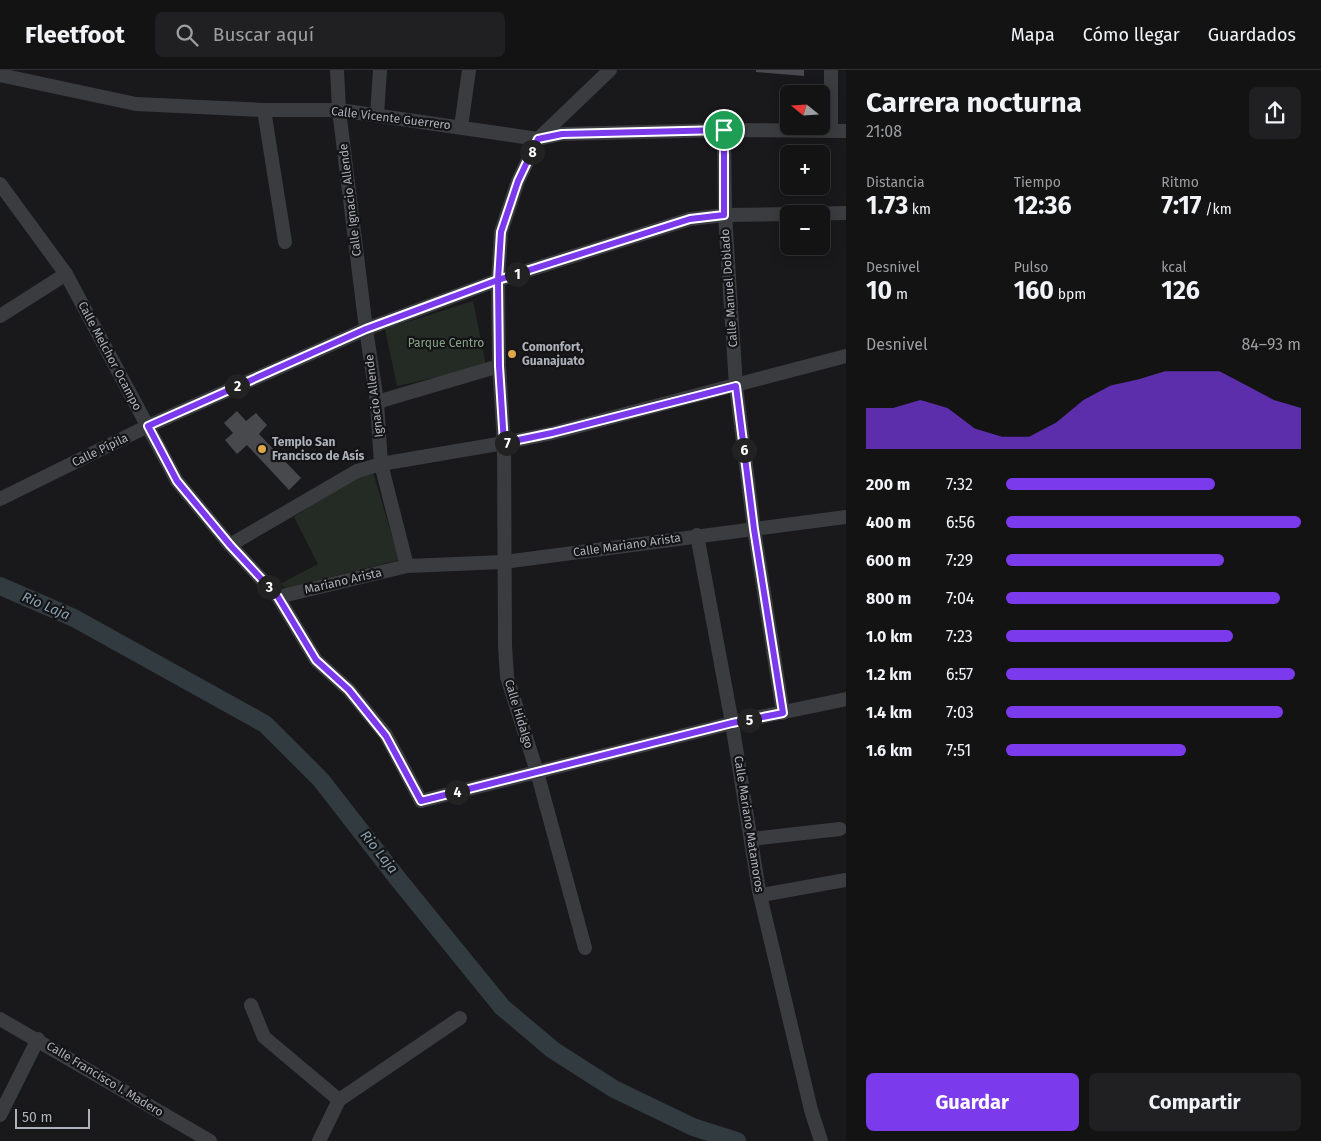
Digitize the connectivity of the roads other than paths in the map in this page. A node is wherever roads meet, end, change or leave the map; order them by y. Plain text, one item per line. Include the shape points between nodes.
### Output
1 (337, 70) edge
2 (380, 70) edge
3 (469, 70) edge
4 (610, 70) edge
5 (831, 70) edge
6 (0, 75) edge
7 (264, 110) junction
8 (339, 110) junction
9 (377, 115) junction
10 (461, 127) junction
11 (724, 130) junction
12 (831, 131) junction
13 (846, 131) edge
14 (538, 139) junction
15 (0, 184) edge
16 (830, 213) edge
17 (846, 213) edge
18 (780, 214) edge
19 (724, 215) junction
20 (285, 242) dead end
21 (66, 274) junction
22 (498, 280) junction
23 (0, 316) edge
24 (366, 329) junction
25 (846, 356) edge
26 (499, 366) junction
27 (736, 386) junction
28 (377, 402) junction
29 (148, 426) junction
30 (504, 443) junction
31 (381, 464) junction
32 (0, 499) edge
33 (846, 517) edge
34 (754, 529) junction
35 (697, 535) junction
36 (230, 545) junction
37 (504, 562) junction
38 (407, 566) junction
39 (278, 597) junction
40 (846, 699) edge
41 (783, 713) junction
42 (732, 723) junction
43 (537, 772) junction
44 (840, 829) dead end
45 (751, 839) junction
46 (846, 880) edge
47 (761, 895) junction
48 (586, 948) dead end
49 (251, 1006) dead end
50 (0, 1018) edge
51 (460, 1018) dead end
52 (38, 1040) junction
53 (339, 1100) junction
54 (0, 1115) edge
55 (210, 1141) edge
56 (319, 1141) edge
57 (821, 1141) edge

1 - 8 street, Calle Ignacio Allende
2 - 9 street
3 - 10 street
4 - 14 street
5 - 12 street
6 - 7 street, Calle Vicente Guerrero via 136,104
7 - 8 street, Calle Vicente Guerrero
7 - 20 street
8 - 9 street, Calle Vicente Guerrero
8 - 24 street, Calle Ignacio Allende
9 - 10 street, Calle Vicente Guerrero
10 - 14 street, Calle Vicente Guerrero
11 - 12 street, Calle Vicente Guerrero
11 - 14 street, Calle Vicente Guerrero via 562,134
11 - 19 street, Calle Manuel Doblado
12 - 13 street, Calle Vicente Guerrero
14 - 22 street, Calle Hidalgo via 518,181 501,232
15 - 21 street, Calle Melchor Ocampo
16 - 17 street
18 - 19 street, Calle Pípila
19 - 22 street, Calle Pípila via 690,219
19 - 27 street, Calle Manuel Doblado
21 - 23 street
21 - 29 street, Calle Melchor Ocampo
22 - 24 street, Calle Pípila
22 - 26 street, Calle Hidalgo
24 - 28 street, Ignacio Allende
24 - 29 street, Calle Pípila
25 - 27 street
26 - 28 street
26 - 30 street, Calle Hidalgo
27 - 30 street
27 - 34 street, Calle Manuel Doblado
28 - 31 street, Ignacio Allende
29 - 32 street, Calle Pípila
29 - 36 street, Calle Melchor Ocampo via 177,481
30 - 31 street
30 - 37 street, Calle Hidalgo
31 - 36 street via 357,471
31 - 38 street, Ignacio Allende
33 - 34 street, Calle Mariano Arista
34 - 35 street, Calle Mariano Arista
34 - 41 street, Calle Manuel Doblado
35 - 37 street, Calle Mariano Arista
35 - 42 street, Calle Mariano Matamoros
36 - 39 street, Calle Melchor Ocampo
37 - 38 street, Calle Mariano Arista
37 - 43 street, Calle Hidalgo via 507,678
38 - 39 street, Mariano Arista
39 - 43 street, Calle Melchor Ocampo via 316,660 349,690 386,736 421,801
40 - 41 street
41 - 42 street
42 - 43 street
42 - 45 street, Calle Mariano Matamoros
43 - 48 street, Calle Hidalgo
44 - 45 street
45 - 47 street, Calle Mariano Matamoros
46 - 47 street
47 - 57 street, Calle Mariano Matamoros
49 - 53 street via 264,1037
50 - 52 street, Calle Francisco I. Madero
51 - 53 street
52 - 54 street
52 - 55 street, Calle Francisco I. Madero
53 - 56 street

